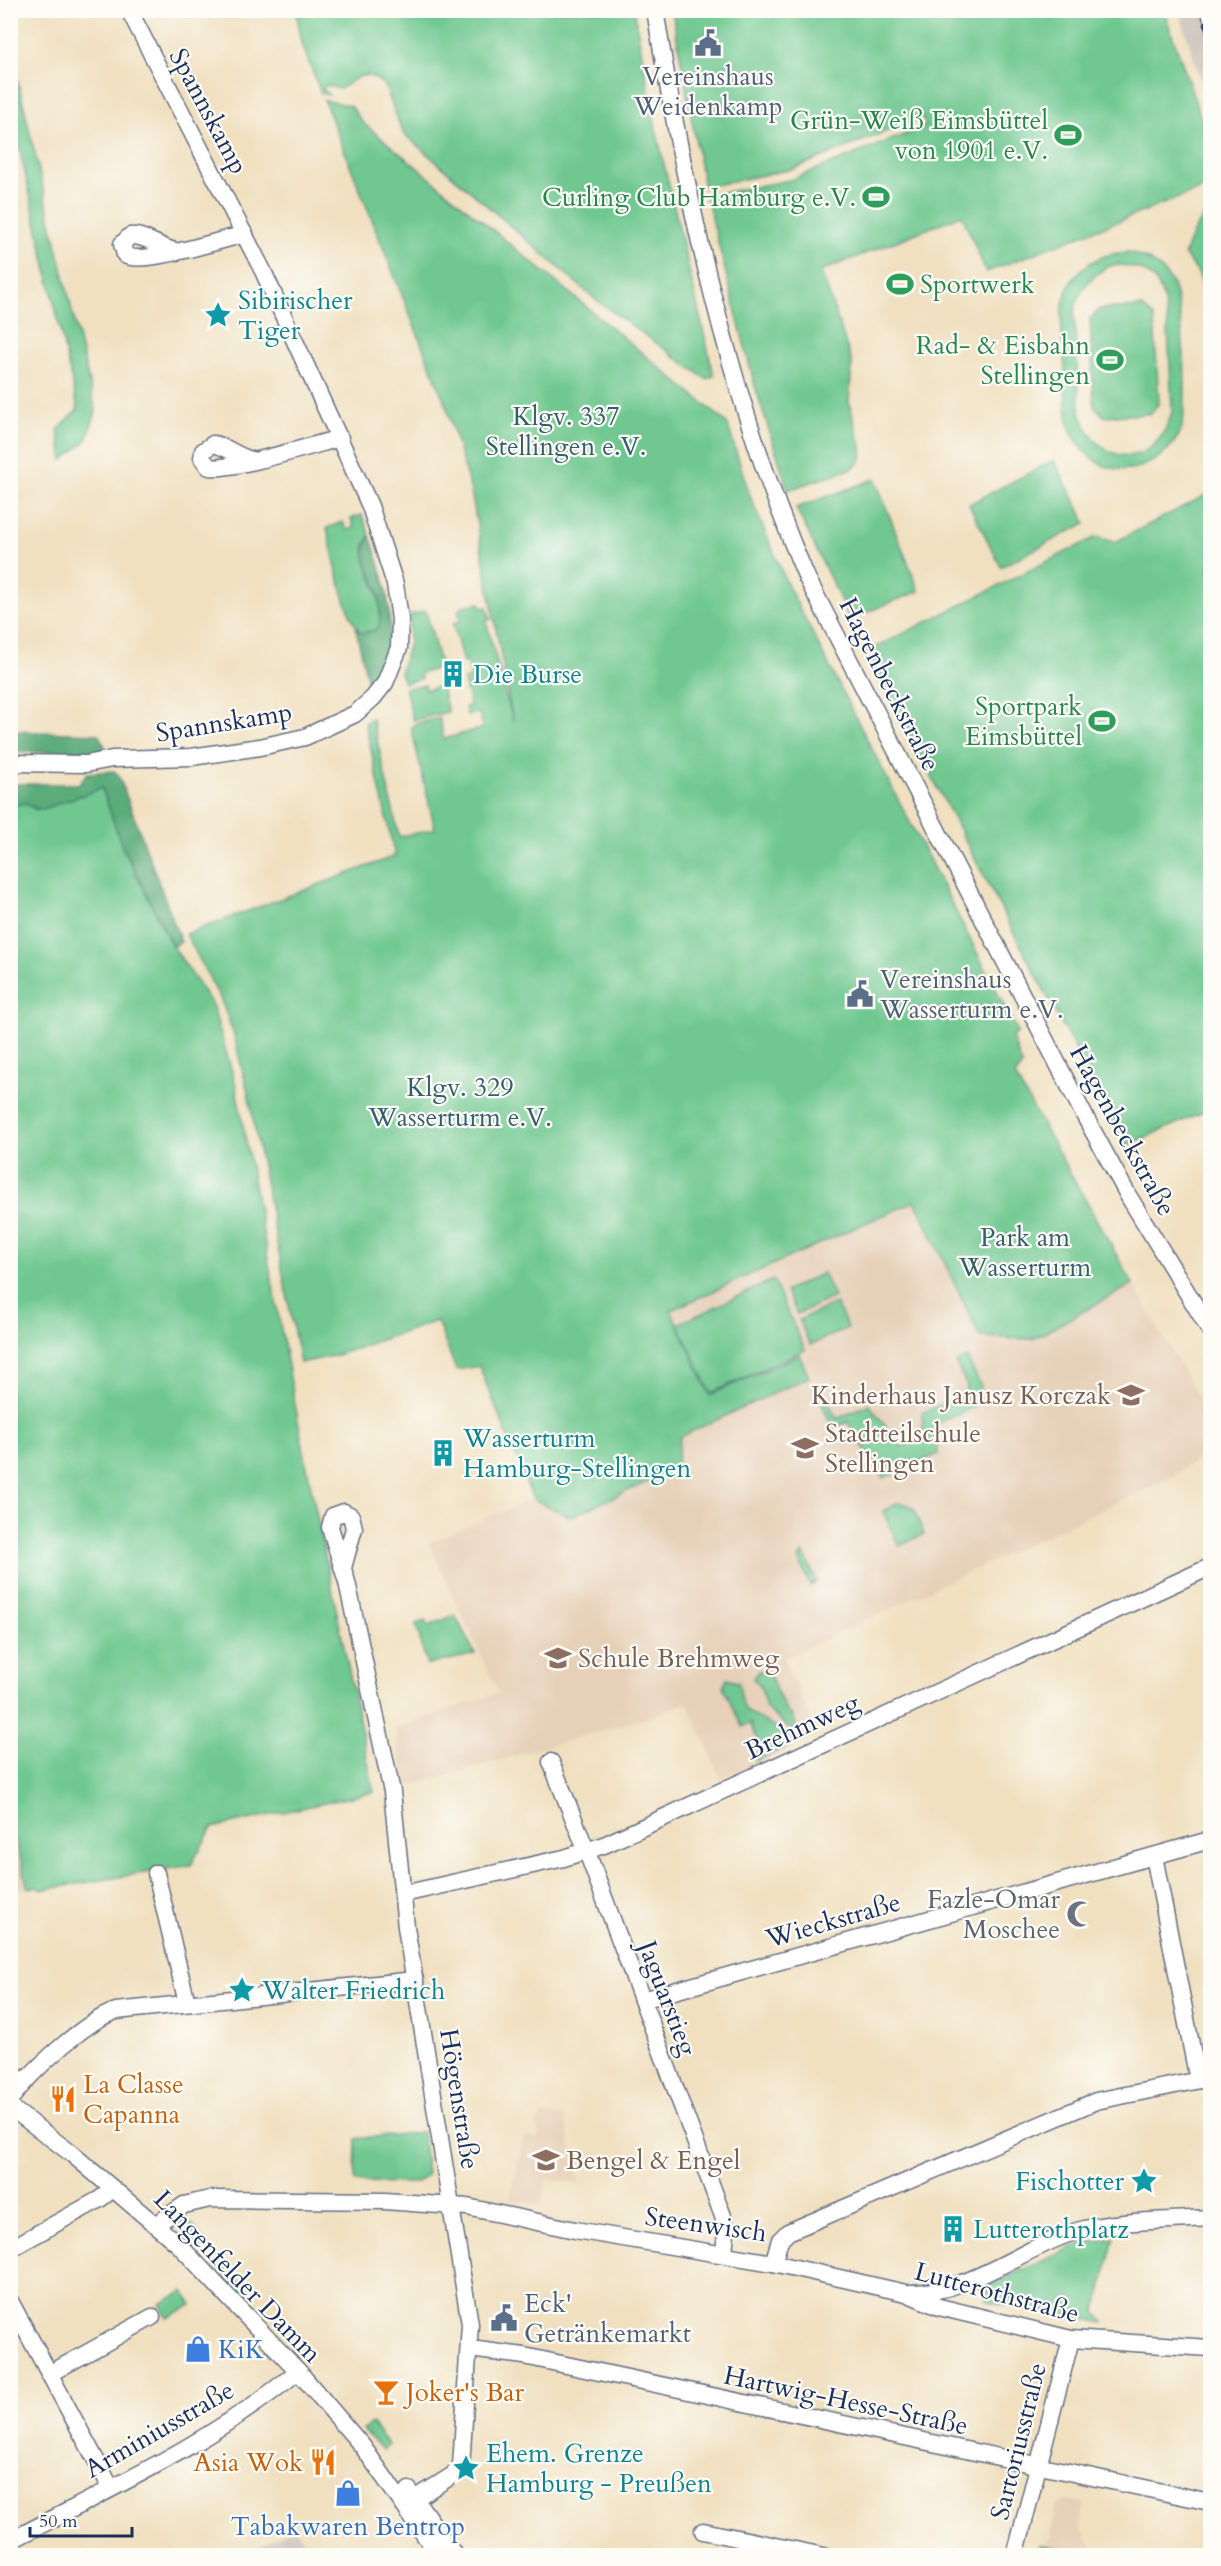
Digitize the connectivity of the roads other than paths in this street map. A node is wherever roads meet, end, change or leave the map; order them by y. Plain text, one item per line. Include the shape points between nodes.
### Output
1 (129, 10) edge
2 (655, 10) edge
3 (245, 234) junction
4 (175, 251) dead end
5 (340, 438) junction
6 (252, 460) dead end
7 (10, 764) edge
8 (1210, 1330) edge
9 (1210, 1567) edge
10 (342, 1568) dead end
11 (551, 1762) dead end
12 (1210, 1840) edge
13 (587, 1852) junction
14 (1154, 1856) junction
15 (156, 1874) dead end
16 (403, 1894) junction
17 (415, 1980) junction
18 (642, 2000) junction
19 (188, 2003) junction
20 (17, 2077) edge
21 (1204, 2079) edge
22 (10, 2100) edge
23 (10, 2107) edge
24 (112, 2189) junction
25 (453, 2205) junction
26 (1210, 2218) edge
27 (157, 2224) junction
28 (10, 2249) edge
29 (724, 2254) junction
30 (773, 2263) junction
31 (906, 2293) junction
32 (10, 2301) edge
33 (152, 2317) dead end
34 (1071, 2339) junction
35 (470, 2349) junction
36 (1210, 2349) edge
37 (298, 2371) junction
38 (49, 2374) junction
39 (1039, 2467) junction
40 (111, 2488) junction
41 (410, 2502) junction
42 (1210, 2502) edge
43 (704, 2531) dead end
44 (10, 2541) edge
45 (439, 2556) edge
46 (455, 2556) edge
47 (824, 2556) edge
48 (1015, 2556) edge

1 - 3 street, Spannskamp
2 - 8 street, Hagenbeckstraße via 689,193 734,378 775,505 807,578 1082,1112
3 - 4 street
3 - 5 street, Spannskamp
5 - 6 street
5 - 7 street, Spannskamp via 381,539 399,606 399,648 385,683 373,699 355,714 323,730 260,747 191,757
9 - 13 street, Brehmweg
10 - 16 street, Högenstraße via 385,1756
11 - 13 street, Jaguarstieg
12 - 14 street, Wieckstraße
13 - 16 street, Brehmweg
13 - 18 street, Jaguarstieg
14 - 18 street, Wieckstraße
14 - 21 street
15 - 19 street
16 - 17 street, Högenstraße
17 - 19 street
17 - 25 street, Högenstraße
18 - 29 street, Jaguarstieg via 723,2216
19 - 20 street via 111,2012
20 - 22 street
21 - 30 street, Steenwisch via 1096,2101 950,2162 788,2232 780,2240
23 - 24 street, Langenfelder Damm
24 - 27 street, Langenfelder Damm
24 - 28 street
25 - 27 street, Steenwisch via 210,2199 184,2205
25 - 29 street, Steenwisch
25 - 35 street, Högenstraße
26 - 31 street via 1090,2228 947,2288
27 - 37 street, Langenfelder Damm
29 - 30 street, Steenwisch
30 - 31 street, Lutterothstraße
31 - 34 street, Lutterothstraße via 939,2307
32 - 38 street
33 - 38 street
34 - 36 street, Lutterothstraße
34 - 39 street, Sartoriusstraße
35 - 39 street, Hartwig-Hesse-Straße via 524,2356
35 - 41 street, Högenstraße via 461,2467
37 - 40 street, Arminiusstraße via 201,2437
37 - 41 street, Langenfelder Damm
38 - 40 street
39 - 42 street, Hartwig-Hesse-Straße
39 - 48 street, Sartoriusstraße
40 - 44 street, Arminiusstraße
41 - 45 street, Langenfelder Damm
41 - 46 street, Langenfelder Damm
43 - 47 street

